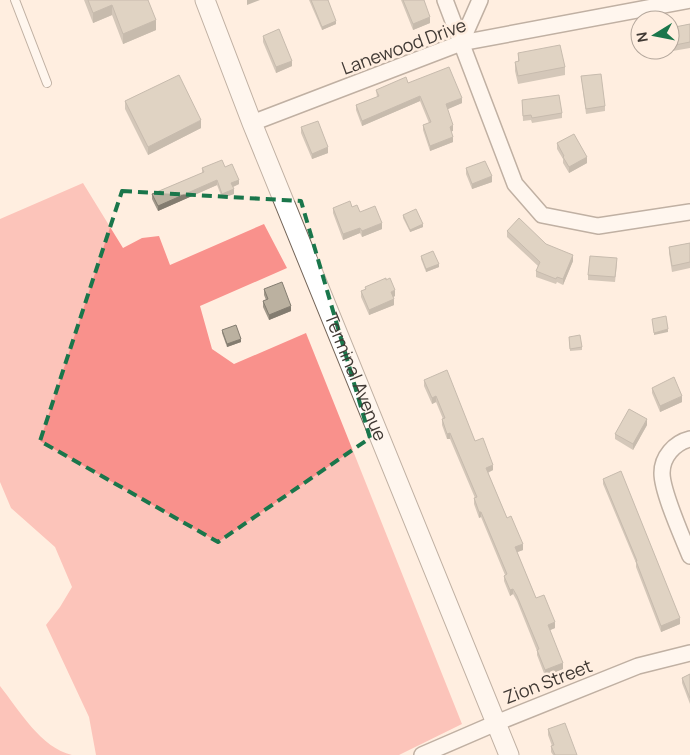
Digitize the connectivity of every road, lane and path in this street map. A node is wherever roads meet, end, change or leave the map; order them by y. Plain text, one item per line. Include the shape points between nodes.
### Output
1 (15, 0) edge
2 (205, 0) edge
3 (445, 0) edge
4 (480, 0) edge
5 (690, 0) edge
6 (461, 43) junction
7 (47, 83) dead end
8 (252, 124) junction
9 (690, 212) edge
10 (690, 440) edge
11 (690, 556) edge
12 (690, 652) edge
13 (496, 722) junction
14 (422, 755) edge
15 (509, 755) edge

1 - 7 lane
2 - 8 street, Terminal Avenue
3 - 6 street
4 - 6 street
5 - 6 street, Lanewood Drive
6 - 8 street, Lanewood Drive
6 - 9 street via 515,184 542,215 598,226
8 - 13 street, Terminal Avenue
10 - 11 street via 682,441 672,449 662,473 664,488
12 - 13 street, Zion Street via 638,666
13 - 14 street, Zion Street
13 - 15 street, Terminal Avenue

